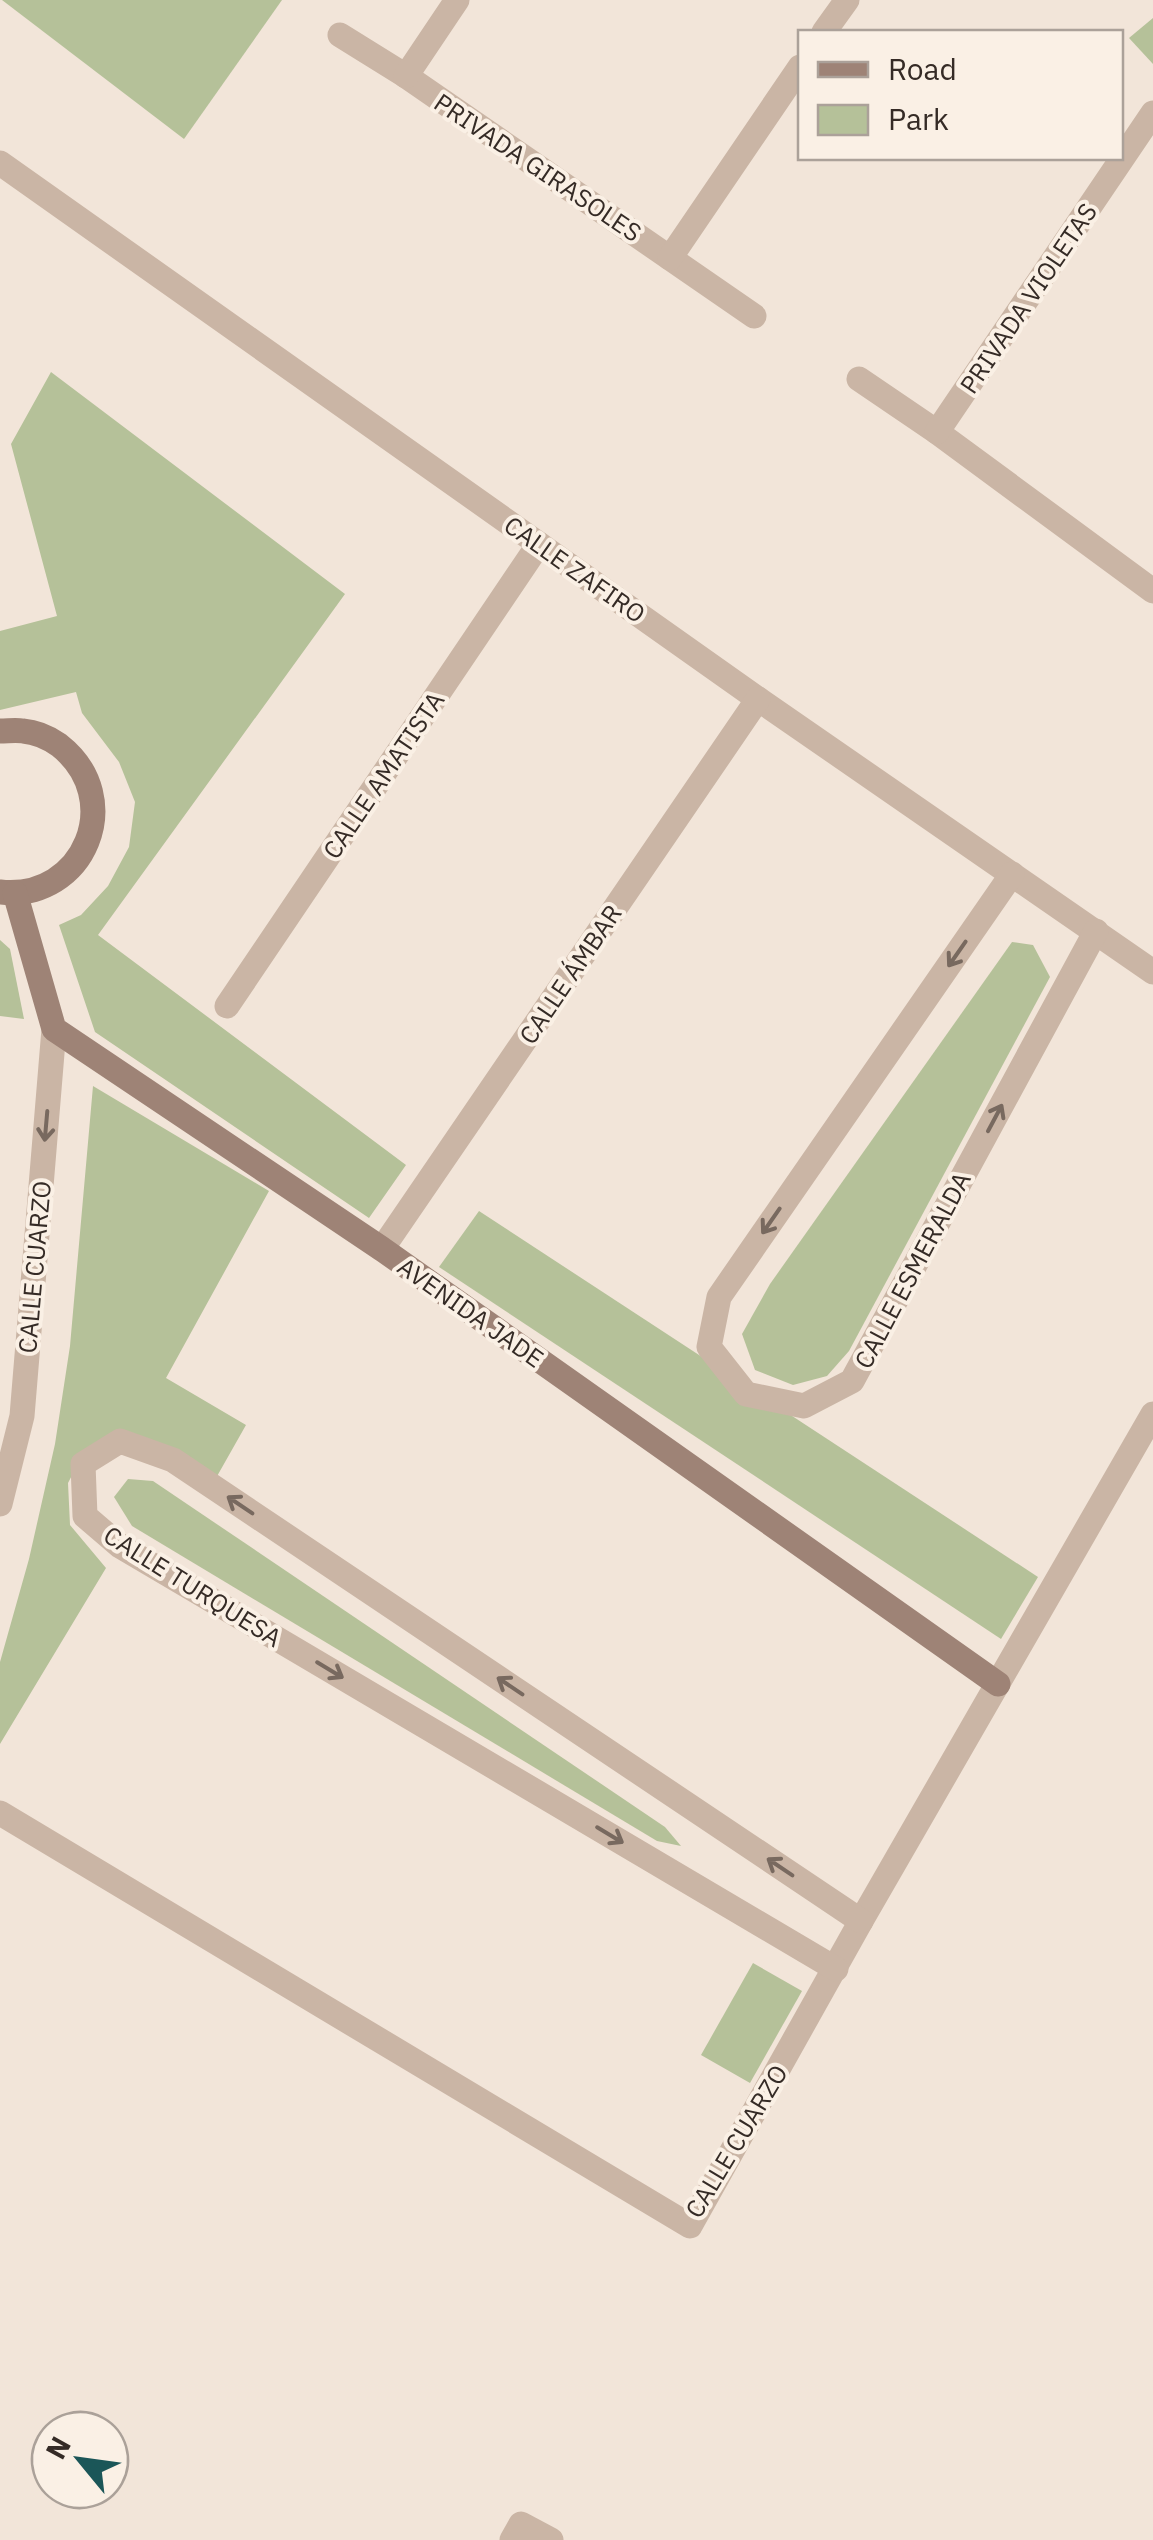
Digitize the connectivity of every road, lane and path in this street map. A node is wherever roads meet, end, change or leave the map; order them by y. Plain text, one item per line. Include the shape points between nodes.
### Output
1 (457, 0) edge
2 (846, 0) edge
3 (825, 30) edge
4 (340, 35) dead end
5 (798, 70) edge
6 (406, 76) junction
7 (1153, 113) edge
8 (1123, 157) edge
9 (1121, 160) edge
10 (0, 164) edge
11 (670, 258) junction
12 (754, 316) dead end
13 (859, 380) dead end
14 (937, 432) junction
15 (540, 544) junction
16 (1153, 592) edge
17 (758, 699) junction
18 (0, 731) edge
19 (1012, 874) junction
20 (8, 892) edge
21 (1096, 931) junction
22 (1153, 972) edge
23 (226, 1006) dead end
24 (54, 1029) junction
25 (382, 1249) junction
26 (1153, 1414) edge
27 (0, 1504) edge
28 (998, 1684) junction
29 (0, 1813) edge
30 (860, 1921) junction
31 (836, 1968) junction
32 (512, 2540) edge
33 (551, 2540) edge

1 - 6 street
2 - 3 street
4 - 6 street, PRIVADA GIRASOLES
5 - 11 street
6 - 11 street, PRIVADA GIRASOLES
7 - 8 street, PRIVADA VIOLETAS
9 - 14 street, PRIVADA VIOLETAS
10 - 15 street, CALLE ZAFIRO
11 - 12 street, PRIVADA GIRASOLES
13 - 14 street
14 - 16 street
15 - 17 street, CALLE ZAFIRO
15 - 23 street, CALLE AMATISTA
17 - 19 street, CALLE ZAFIRO
17 - 25 street, CALLE ÁMBAR
18 - 20 street via 51,739 72,755 93,803 92,830 64,874 41,888
19 - 21 street, CALLE ZAFIRO
19 -> 21 street, CALLE ESMERALDA via 719,1297 709,1348 746,1394 804,1406 852,1381
20 - 24 street
21 - 22 street, CALLE ZAFIRO
24 - 25 street, AVENIDA JADE
24 -> 27 street, CALLE CUARZO via 22,1416
25 - 28 street, AVENIDA JADE
26 - 28 street, CALLE CUARZO
28 - 30 street, CALLE CUARZO
29 - 31 street, CALLE CUARZO via 690,2226
30 - 31 street, CALLE CUARZO
30 -> 31 street, CALLE TURQUESA via 173,1460 120,1441 83,1464 85,1516 120,1546
32 - 33 street via 521,2524

